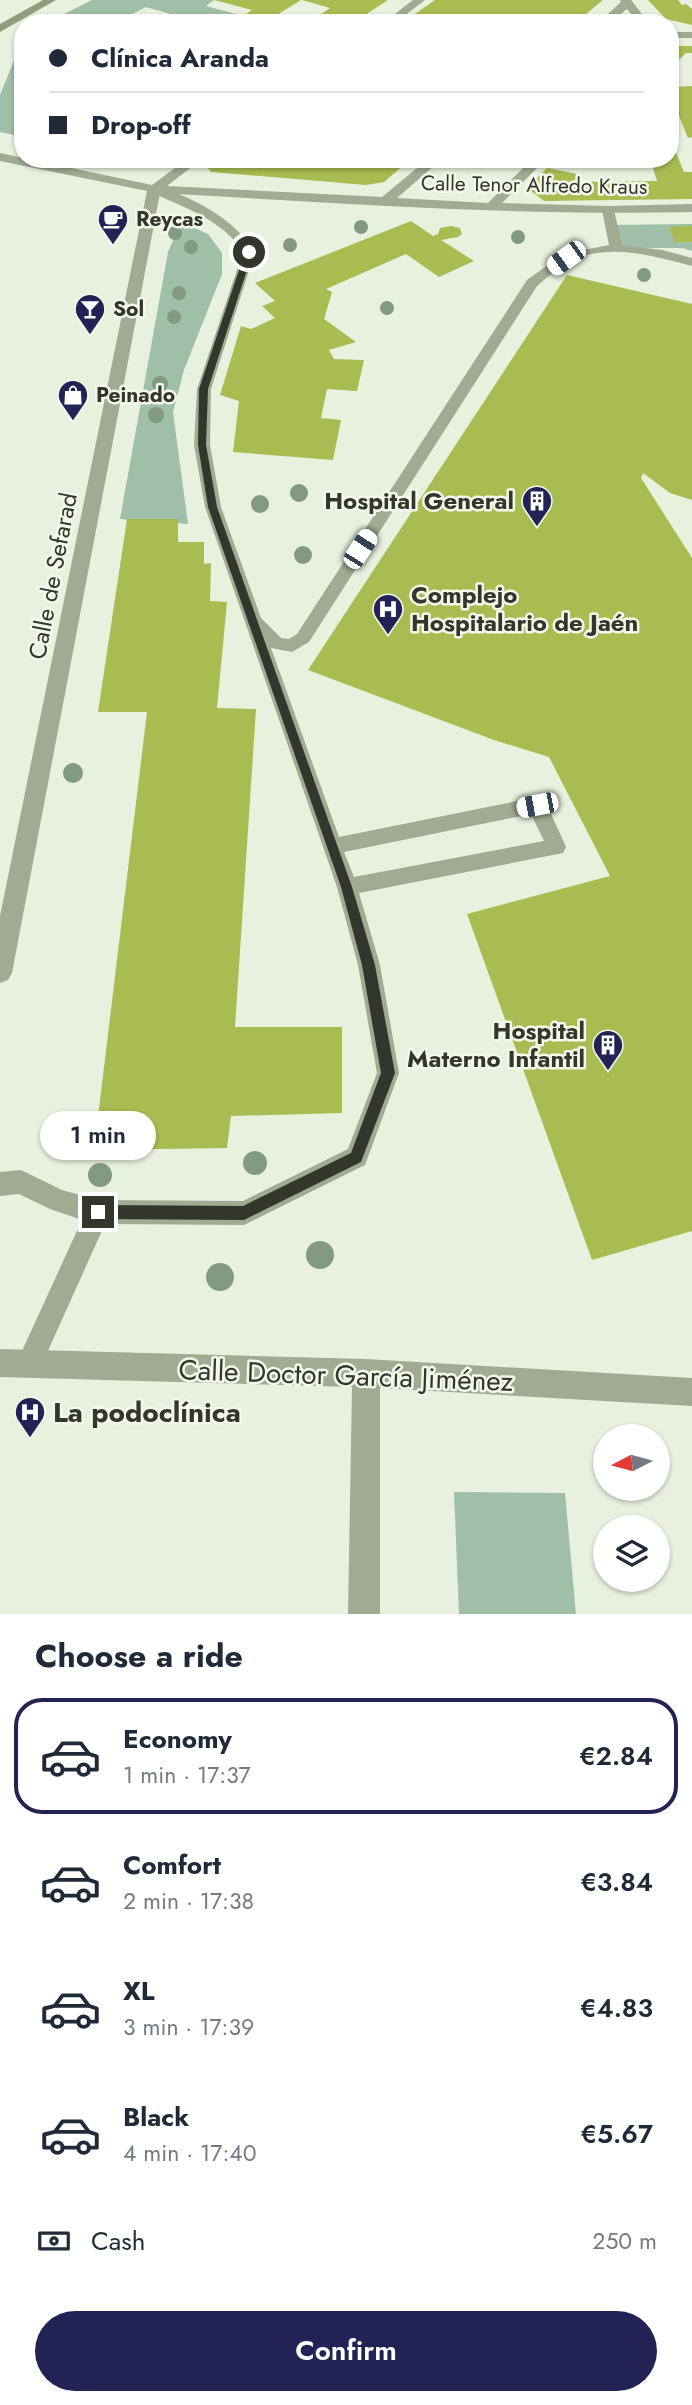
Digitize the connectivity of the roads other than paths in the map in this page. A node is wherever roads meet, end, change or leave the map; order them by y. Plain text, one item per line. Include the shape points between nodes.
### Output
1 (51, 0) edge
2 (420, 0) edge
3 (626, 1) edge
4 (26, 14) edge
5 (401, 14) edge
6 (612, 14) edge
7 (53, 168) edge
8 (183, 168) edge
9 (425, 168) edge
10 (531, 168) edge
11 (154, 189) junction
12 (384, 202) junction
13 (491, 207) junction
14 (692, 208) edge
15 (608, 210) junction
16 (616, 248) junction
17 (692, 261) edge
18 (254, 620) junction
19 (332, 846) junction
20 (346, 887) junction
21 (0, 974) edge
22 (0, 1184) edge
23 (98, 1212) junction
24 (0, 1363) edge
25 (29, 1364) junction
26 (366, 1373) junction
27 (692, 1392) edge
28 (364, 1614) edge

1 - 4 street
2 - 5 street
3 - 6 street
7 - 11 street, Calle Tenor Alfredo Kraus
8 - 11 street
9 - 12 street
10 - 13 street
11 - 12 street, Calle Tenor Alfredo Kraus
11 - 18 lane via 220,222 243,240 249,252 204,389 202,445 213,507
11 - 21 street, Calle de Sefarad
12 - 13 street, Calle Tenor Alfredo Kraus
13 - 15 street, Calle Tenor Alfredo Kraus
14 - 15 street, Calle Tenor Alfredo Kraus
15 - 16 lane
16 - 17 lane
16 - 18 lane via 566,258 532,282 303,638 292,646 276,643
18 - 19 lane
19 - 20 lane
19 - 20 lane via 537,805 556,847
20 - 23 lane via 369,965 388,1073 356,1157 244,1213
22 - 23 lane via 21,1182 58,1201
23 - 25 lane
24 - 25 street, Calle Doctor García Jiménez
25 - 26 street, Calle Doctor García Jiménez
26 - 27 street, Calle Doctor García Jiménez
26 - 28 street

